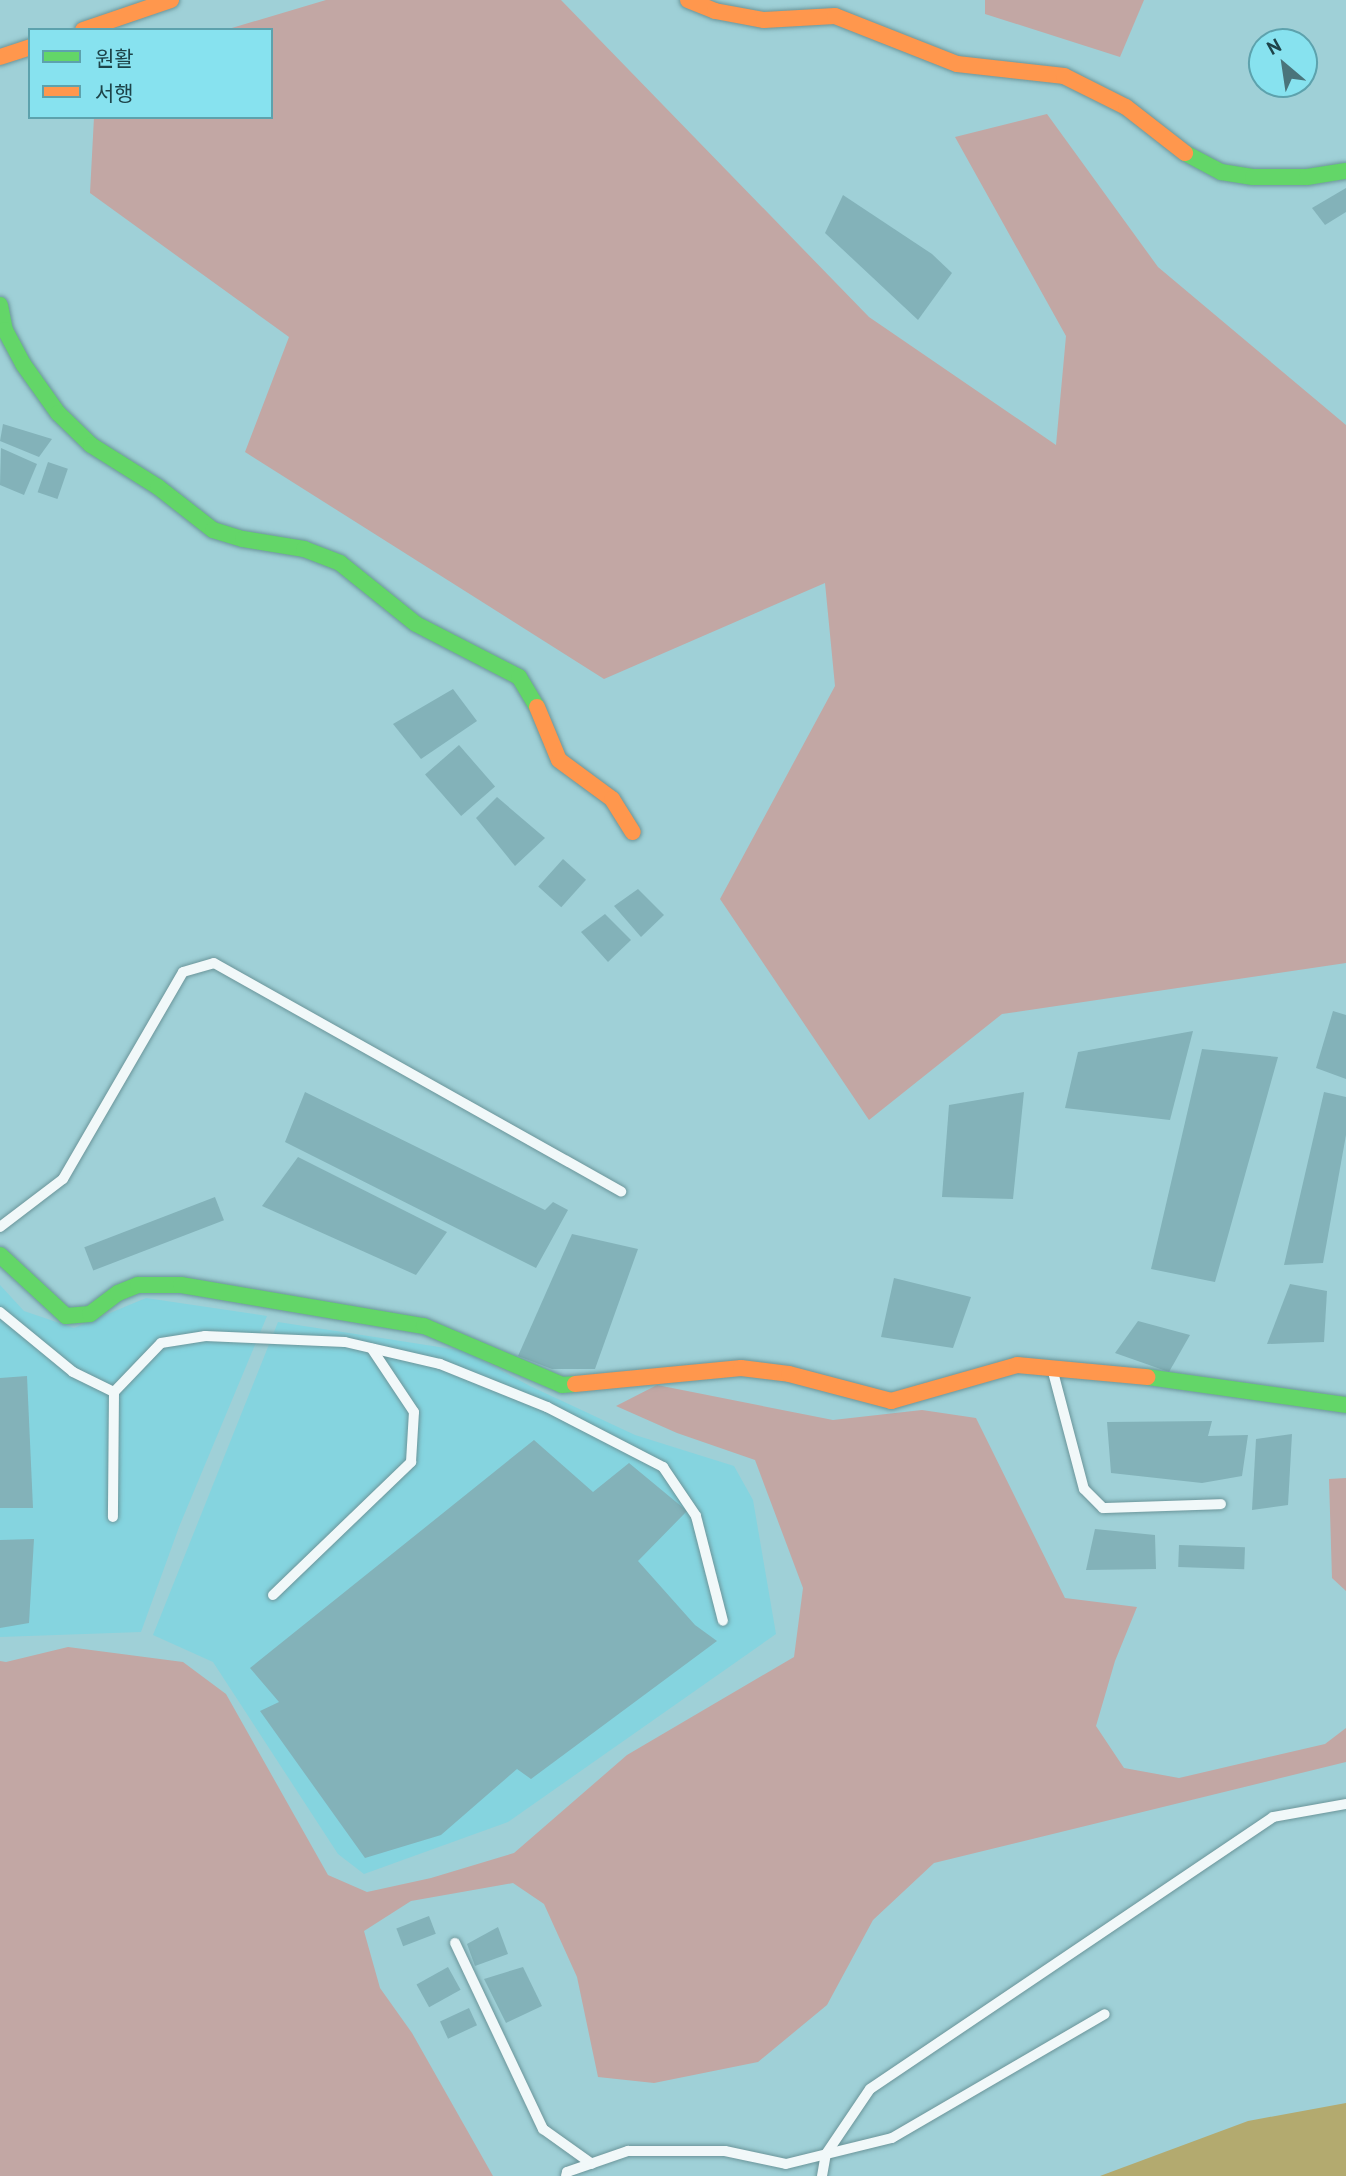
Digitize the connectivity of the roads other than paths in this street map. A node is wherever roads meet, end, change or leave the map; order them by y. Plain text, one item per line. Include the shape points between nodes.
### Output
1 (171, 0) edge
2 (688, 0) edge
3 (89, 28) edge
4 (28, 48) edge
5 (0, 57) edge
6 (1346, 171) edge
7 (0, 305) edge
8 (633, 832) dead end
9 (621, 1191) dead end
10 (0, 1227) edge
11 (0, 1255) edge
12 (0, 1312) edge
13 (372, 1349) junction
14 (1052, 1368) junction
15 (114, 1392) junction
16 (1346, 1405) edge
17 (1220, 1504) dead end
18 (113, 1517) dead end
19 (273, 1595) dead end
20 (723, 1621) dead end
21 (1346, 1804) edge
22 (455, 1943) dead end
23 (1105, 2014) dead end
24 (826, 2154) junction
25 (592, 2164) junction
26 (566, 2176) edge
27 (822, 2176) edge

1 - 3 street
2 - 6 street via 715,11 764,20 835,16 957,64 1064,76 1126,107 1175,147 1221,172 1307,177
4 - 5 street
7 - 8 street via 5,330 23,364 58,413 91,445 158,487 213,530 304,549 340,563 416,624 519,677 559,760 612,799
9 - 10 lane via 214,963 183,972 63,1179
11 - 14 street via 66,1316 90,1314 138,1285 181,1284 424,1326 562,1385 741,1368 789,1374 891,1401 1017,1365
12 - 15 lane via 73,1372
13 - 15 lane via 345,1342 205,1336 161,1343
13 - 19 lane via 414,1412 411,1462
13 - 20 lane via 440,1364 535,1402 663,1467 696,1516
14 - 16 street via 1198,1382
14 - 17 lane via 1084,1489 1103,1508
15 - 18 lane
21 - 24 lane via 1272,1817 979,2013 870,2089
22 - 25 lane via 543,2129
23 - 24 lane via 892,2138
24 - 25 lane via 786,2164 725,2151 628,2151
24 - 27 lane
25 - 26 lane

